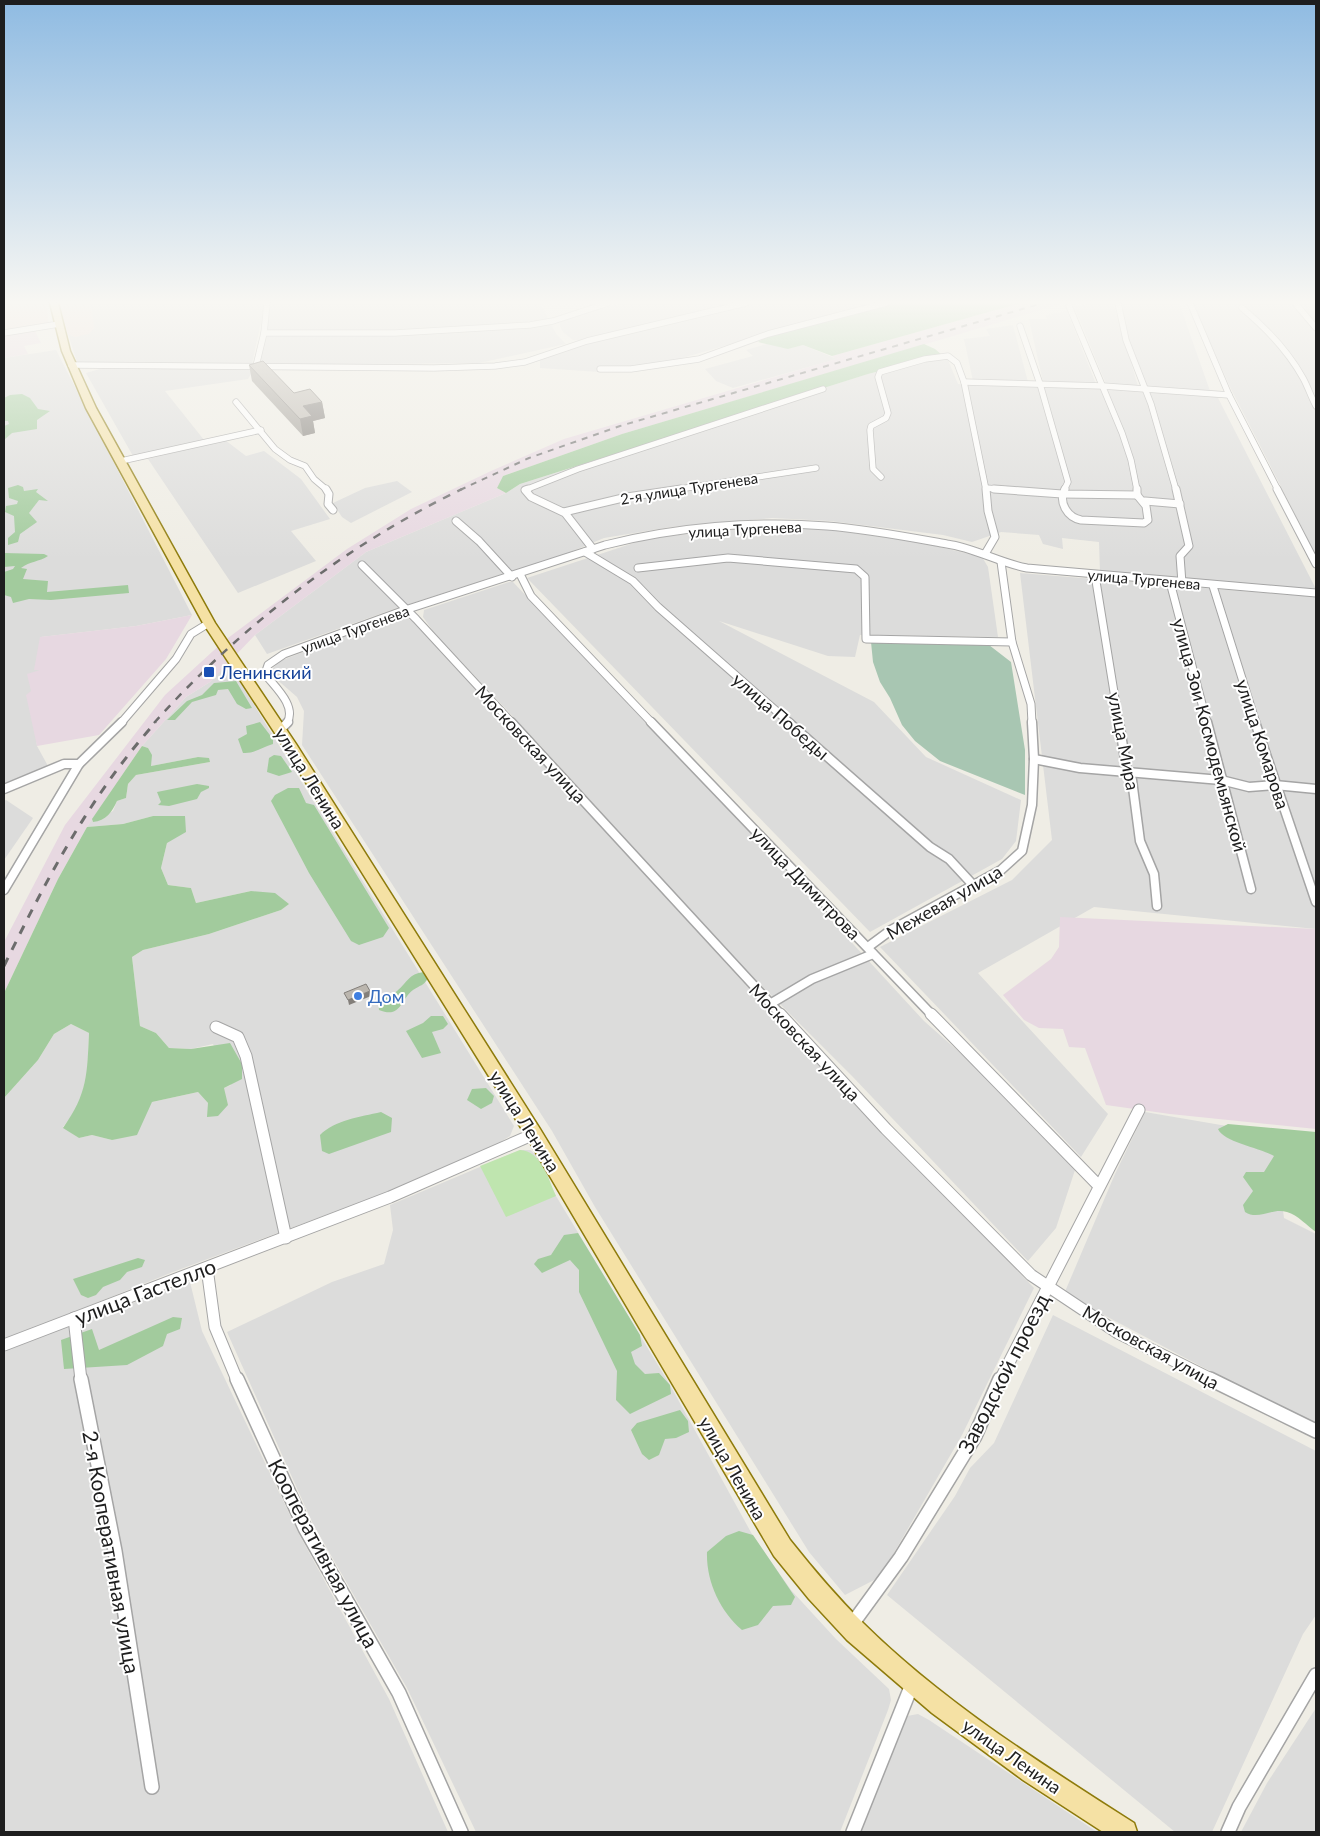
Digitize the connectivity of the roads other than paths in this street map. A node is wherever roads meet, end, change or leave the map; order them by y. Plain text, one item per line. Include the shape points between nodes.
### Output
1 (82, 389) edge
2 (824, 389) dead end
3 (883, 389) edge
4 (965, 389) edge
5 (1041, 389) edge
6 (1104, 389) edge
7 (1140, 389) edge
8 (1144, 389) junction
9 (1227, 389) edge
10 (1306, 389) edge
11 (1229, 394) junction
12 (236, 402) dead end
13 (1316, 406) edge
14 (261, 430) junction
15 (121, 461) junction
16 (816, 468) dead end
17 (881, 477) dead end
18 (986, 488) junction
19 (1062, 494) junction
20 (1137, 495) junction
21 (1145, 500) junction
22 (1180, 504) junction
23 (334, 510) dead end
24 (564, 512) junction
25 (456, 521) dead end
26 (589, 551) junction
27 (985, 554) junction
28 (1001, 562) junction
29 (1316, 564) edge
30 (362, 565) dead end
31 (638, 568) dead end
32 (516, 575) junction
33 (1095, 575) junction
34 (1170, 582) junction
35 (1182, 583) junction
36 (1213, 586) junction
37 (1316, 593) edge
38 (405, 610) junction
39 (209, 623) junction
40 (1012, 642) junction
41 (280, 730) junction
42 (1034, 759) junction
43 (79, 764) junction
44 (1127, 771) junction
45 (1221, 780) junction
46 (1276, 785) junction
47 (4, 789) edge
48 (1316, 789) edge
49 (974, 886) junction
50 (1251, 889) dead end
51 (4, 890) edge
52 (1316, 902) edge
53 (1157, 906) dead end
54 (870, 950) junction
55 (770, 1004) junction
56 (216, 1026) dead end
57 (1139, 1110) dead end
58 (534, 1134) junction
59 (1098, 1186) junction
60 (286, 1238) junction
61 (207, 1268) junction
62 (1046, 1286) junction
63 (74, 1318) junction
64 (4, 1345) edge
65 (1316, 1431) edge
66 (850, 1627) junction
67 (1316, 1675) edge
68 (913, 1682) junction
69 (152, 1787) dead end
70 (461, 1832) edge
71 (852, 1832) edge
72 (1125, 1832) edge
73 (1228, 1832) edge

1 - 15 main road, улица Ленина
2 - 24 street via 586,466 525,490 533,498
3 - 17 street via 888,413 870,430 873,469
4 - 18 street
5 - 19 street via 1068,482
6 - 20 street via 1135,470
7 - 8 street
8 - 11 street
8 - 22 street
9 - 11 street
10 - 13 street
11 - 29 street
12 - 14 street
14 - 15 street
14 - 23 street via 275,449 305,466 325,487 329,494 328,504
15 - 39 main road, улица Ленина
16 - 24 street, 2-я улица Тургенева via 627,497
18 - 19 street
18 - 27 street via 995,537
19 - 20 street
19 - 21 street via 1066,512 1081,520 1144,523 1148,520
20 - 21 street
21 - 22 street
22 - 35 street via 1189,546 1180,556
24 - 26 street via 575,524
25 - 32 street, улица Димитрова
26 - 27 street, улица Тургенева via 656,534 774,524 828,526 890,534 950,544
26 - 32 street, улица Тургенева
26 - 49 street, улица Победы via 642,586 658,607 930,847 949,859
27 - 28 street, улица Тургенева
28 - 33 street, улица Тургенева
28 - 40 street, Межевая улица
30 - 38 street, Московская улица via 401,602
31 - 40 street via 728,558 856,569 865,577 866,638
32 - 38 street, улица Тургенева
32 - 54 street, улица Димитрова via 531,596
33 - 34 street, улица Тургенева
33 - 44 street, улица Мира
34 - 35 street, улица Тургенева
34 - 45 street, улица Зои Космодемьянской
35 - 36 street, улица Тургенева
36 - 37 street, улица Тургенева
36 - 46 street, улица Комарова
38 - 41 street, улица Тургенева via 284,654 268,665 265,674 291,712 287,725
38 - 55 street, Московская улица
39 - 41 main road, улица Ленина
39 - 43 street via 190,634 176,660
40 - 42 street, Межевая улица via 1031,704
41 - 58 main road, улица Ленина
42 - 44 street via 1080,768
42 - 49 street, Межевая улица via 1032,805 1022,851 1001,870
43 - 47 street via 64,764
43 - 51 street
44 - 45 street
44 - 53 street, улица Мира via 1132,780 1140,842 1154,874
45 - 46 street via 1249,787
45 - 50 street, улица Зои Космодемьянской
46 - 48 street
46 - 52 street, улица Комарова
49 - 54 street, Межевая улица via 891,930
54 - 55 street, Межевая улица
54 - 59 street, улица Димитрова
55 - 62 street, Московская улица via 886,1129 1031,1275
56 - 60 street via 238,1037 246,1056
57 - 59 street, Заводской проезд
58 - 60 street, улица Гастелло
58 - 66 main road, улица Ленина via 758,1511 803,1577
59 - 62 street, Заводской проезд
60 - 61 street, улица Гастелло
61 - 63 street, улица Гастелло
61 - 70 street, Кооперативная улица via 215,1327 241,1389 305,1528 399,1693
62 - 65 street, Московская улица via 1118,1333
62 - 66 street, Заводской проезд via 975,1436 901,1557
63 - 64 street, улица Гастелло
63 - 69 street, 2-я Кооперативная улица via 83,1395 115,1551
66 - 68 main road, улица Ленина
67 - 73 street via 1239,1807
68 - 71 street
68 - 72 main road, улица Ленина via 1037,1775

